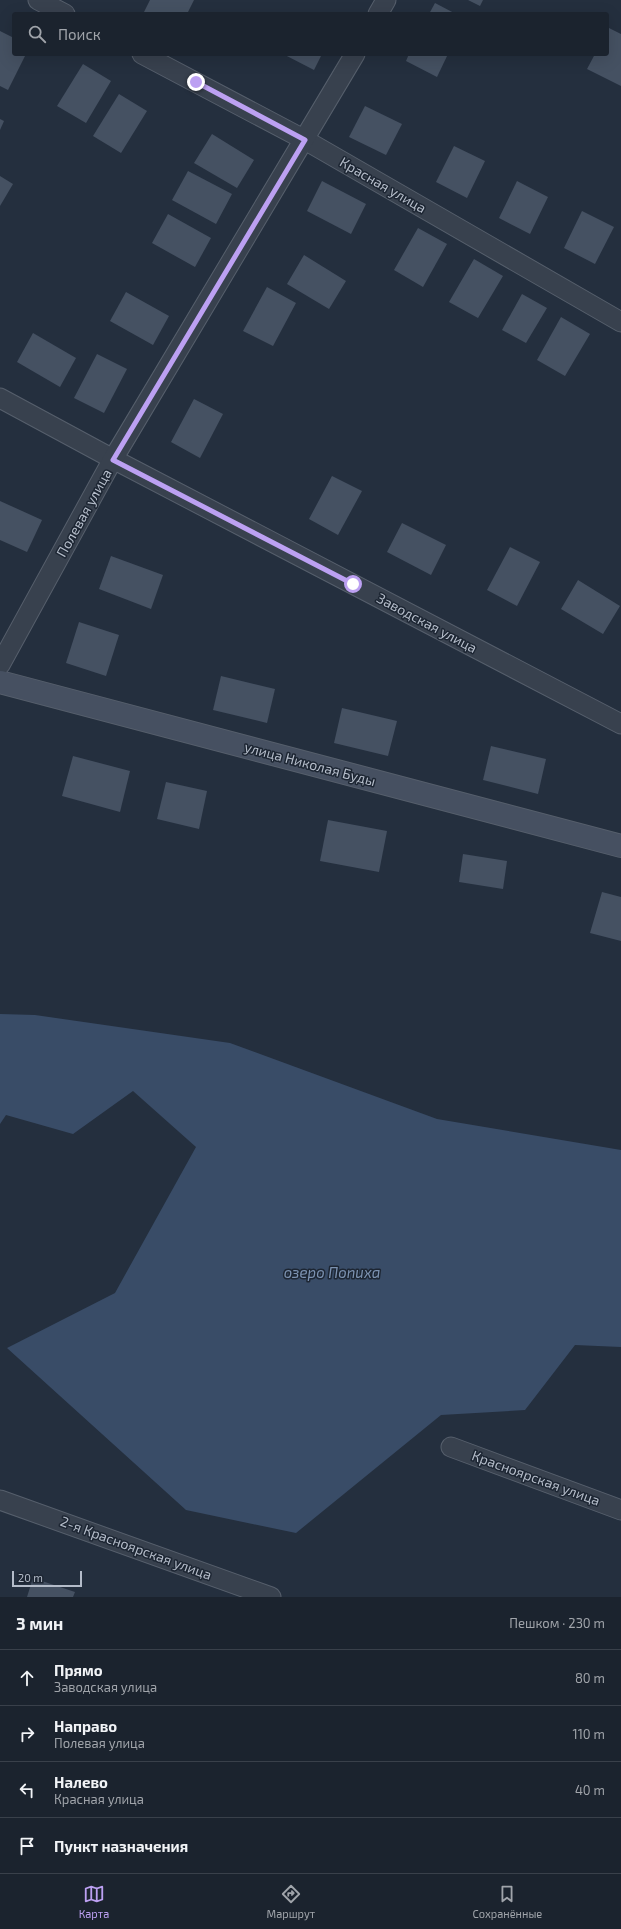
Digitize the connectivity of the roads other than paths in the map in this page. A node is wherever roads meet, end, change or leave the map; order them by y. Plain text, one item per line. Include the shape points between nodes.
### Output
1 (38, 0) edge
2 (386, 0) edge
3 (61, 12) edge
4 (379, 12) edge
5 (146, 56) edge
6 (354, 56) edge
7 (305, 140) junction
8 (621, 322) edge
9 (0, 398) edge
10 (113, 460) junction
11 (0, 665) edge
12 (0, 682) edge
13 (621, 724) edge
14 (621, 846) edge
15 (451, 1447) dead end
16 (0, 1500) edge
17 (621, 1510) edge
18 (271, 1597) edge

1 - 3 street
2 - 4 street
5 - 7 street, Красная улица
6 - 7 street, Полевая улица
7 - 8 street, Красная улица
7 - 10 street, Полевая улица
9 - 10 street, Заводская улица
10 - 11 street, Полевая улица
10 - 13 street, Заводская улица
12 - 14 street, улица Николая Буды
15 - 17 street, Красноярская улица
16 - 18 street, 2-я Красноярская улица

